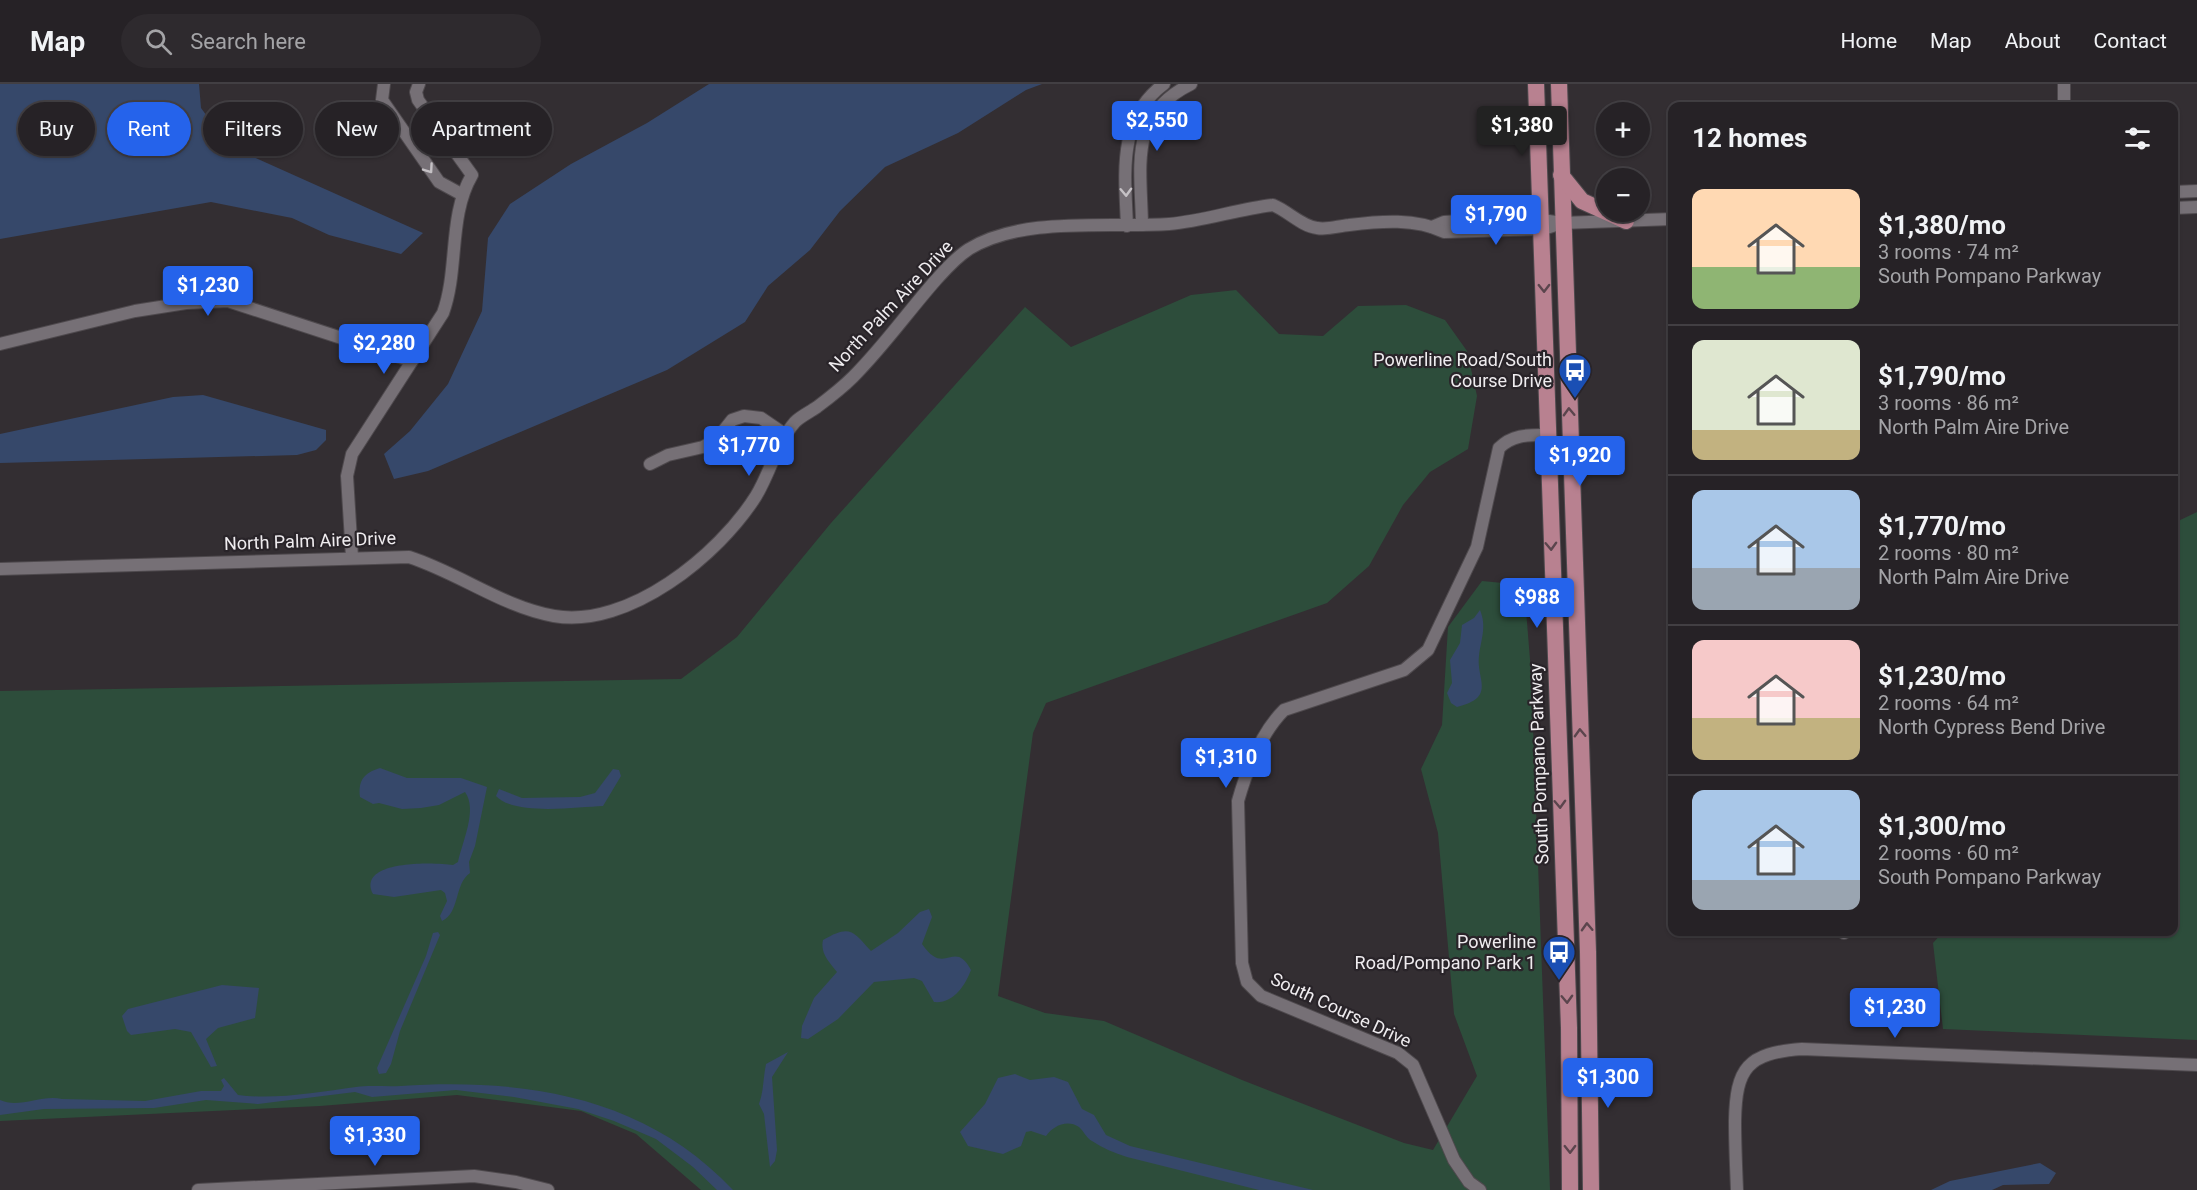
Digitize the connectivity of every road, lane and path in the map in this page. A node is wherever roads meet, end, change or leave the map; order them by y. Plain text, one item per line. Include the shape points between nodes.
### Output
1 (384, 84) edge
2 (419, 84) edge
3 (1164, 84) edge
4 (1191, 84) edge
5 (1536, 84) edge
6 (1559, 84) edge
7 (2064, 84) edge
8 (2064, 102) edge
9 (1561, 175) junction
10 (2197, 191) edge
11 (2178, 192) edge
12 (461, 194) junction
13 (1596, 207) edge
14 (2197, 207) edge
15 (2178, 208) edge
16 (1668, 219) edge
17 (1650, 220) edge
18 (1596, 222) edge
19 (1562, 223) junction
20 (1126, 225) junction
21 (1142, 225) junction
22 (1543, 225) junction
23 (0, 344) edge
24 (412, 361) junction
25 (786, 435) junction
26 (1548, 435) junction
27 (650, 464) dead end
28 (352, 557) junction
29 (1575, 566) junction
30 (0, 569) edge
31 (1566, 952) junction
32 (1588, 952) junction
33 (2197, 1065) edge
34 (198, 1190) edge
35 (548, 1190) edge
36 (1480, 1190) edge
37 (1570, 1190) edge
38 (1591, 1190) edge
39 (1737, 1190) edge

1 -> 12 street via 382,100 426,164 439,182
2 - 12 street via 418,100 472,175
3 -> 20 street via 1150,94 1136,113 1128,134
4 - 21 street via 1161,103 1143,136
5 - 22 main road, South Pompano Parkway
6 - 9 main road
7 - 8 street
9 - 13 main road via 1582,201
9 - 19 main road
10 - 11 street
12 - 24 street via 449,296 436,327
14 - 15 street
16 - 17 street, North Palm Aire Drive
18 - 19 street, North Palm Aire Drive
19 - 22 street, North Palm Aire Drive
29 -> 19 main road
20 - 21 street, North Palm Aire Drive
20 - 25 street, North Palm Aire Drive via 1017,230 970,248 956,258 851,379 797,420
21 - 22 street, North Palm Aire Drive via 1172,224 1272,206 1287,210 1314,228 1327,230 1400,222 1432,226 1444,232
22 -> 26 main road, South Pompano Parkway
23 - 24 street via 135,311 228,301
24 - 28 street via 352,454 347,476
25 - 27 street via 761,418 744,416 732,420 717,439 703,447 668,455
25 - 28 street, North Palm Aire Drive via 755,498 721,538 641,601 615,612 586,617 555,616 519,606 409,557
26 - 29 main road via 1562,457 1565,544
26 -> 31 main road, South Pompano Parkway
26 - 36 street, South Course Drive via 1520,436 1499,448 1477,547 1428,650 1404,670 1284,710 1270,723 1244,778 1238,801 1242,963 1247,982 1261,996 1398,1053 1413,1065 1454,1160 1469,1182
28 - 30 street, North Palm Aire Drive
32 -> 29 main road
31 - 32 street
31 -> 37 main road, South Pompano Parkway
32 - 38 main road
33 - 39 street via 1776,1051 1759,1058 1743,1073 1736,1089
34 - 35 street via 474,1176

